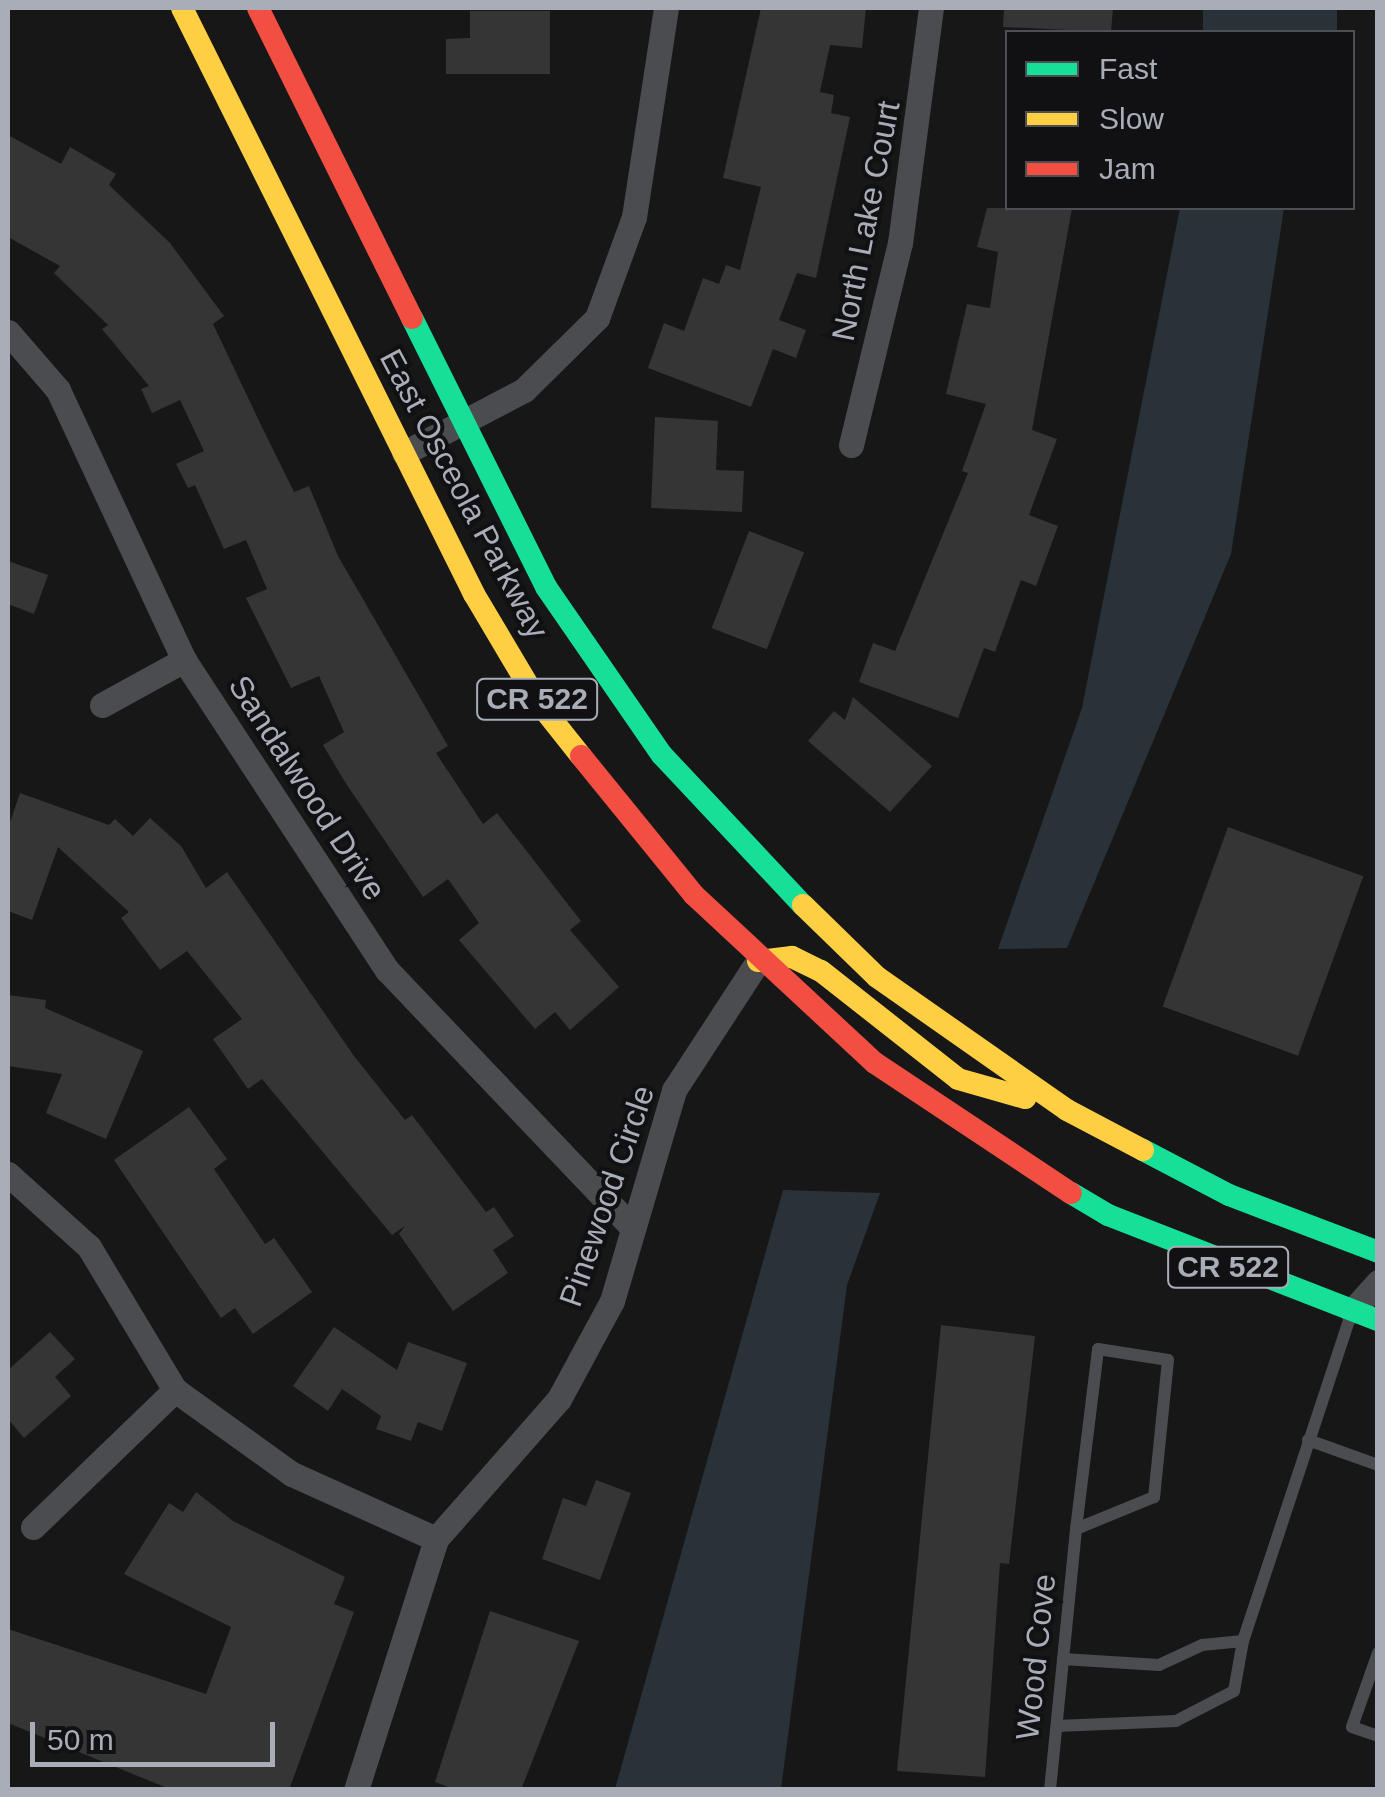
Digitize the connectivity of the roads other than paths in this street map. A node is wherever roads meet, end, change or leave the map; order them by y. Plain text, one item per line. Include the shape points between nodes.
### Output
1 (182, 8) edge
2 (258, 8) edge
3 (666, 8) edge
4 (932, 8) edge
5 (8, 332) edge
6 (464, 424) junction
7 (850, 445) dead end
8 (404, 454) junction
9 (184, 660) junction
10 (102, 705) dead end
11 (758, 961) junction
12 (1067, 1110) junction
13 (8, 1174) edge
14 (630, 1225) junction
15 (1378, 1252) edge
16 (1378, 1282) edge
17 (1352, 1311) junction
18 (1378, 1320) edge
19 (175, 1390) junction
20 (1308, 1440) junction
21 (1378, 1465) edge
22 (33, 1528) dead end
23 (1076, 1529) junction
24 (436, 1539) junction
25 (1243, 1641) junction
26 (1378, 1653) edge
27 (1063, 1659) junction
28 (1057, 1726) junction
29 (1378, 1736) edge
30 (356, 1790) edge
31 (1050, 1790) edge

1 - 8 main road, East Osceola Parkway / CR 522
2 - 6 main road, East Osceola Parkway / CR 522
3 - 6 street via 648,147 616,281 576,346
4 - 7 street, North Lake Court via 900,243
5 - 9 street, Sandalwood Drive via 58,390
6 - 8 street
6 - 12 main road, East Osceola Parkway / CR 522 via 556,601 662,755 729,834 877,977
8 - 11 main road, East Osceola Parkway / CR 522 via 538,702 614,805
9 - 10 street
9 - 14 street, Sandalwood Drive via 387,970
11 - 12 main road via 792,956 821,971 958,1079
11 - 14 street, Pinewood Circle via 674,1090
11 - 17 main road, East Osceola Parkway / CR 522 via 875,1063 1108,1216
12 - 15 main road, East Osceola Parkway / CR 522 via 1229,1194
13 - 19 street via 89,1247
14 - 24 street, Pinewood Circle via 612,1301 559,1399
16 - 17 street
17 - 18 main road, East Osceola Parkway / CR 522
17 - 20 lane
19 - 22 street
19 - 24 street via 292,1474
20 - 21 lane
20 - 25 lane
23 - 23 lane, Wood Cove via 1154,1497 1168,1360 1098,1349
23 - 27 lane, Wood Cove
24 - 30 street, Pinewood Circle
25 - 27 lane via 1202,1646 1159,1664
25 - 28 lane via 1234,1691 1176,1720
26 - 29 lane via 1352,1727
27 - 28 lane, Wood Cove
28 - 31 lane, Wood Cove

